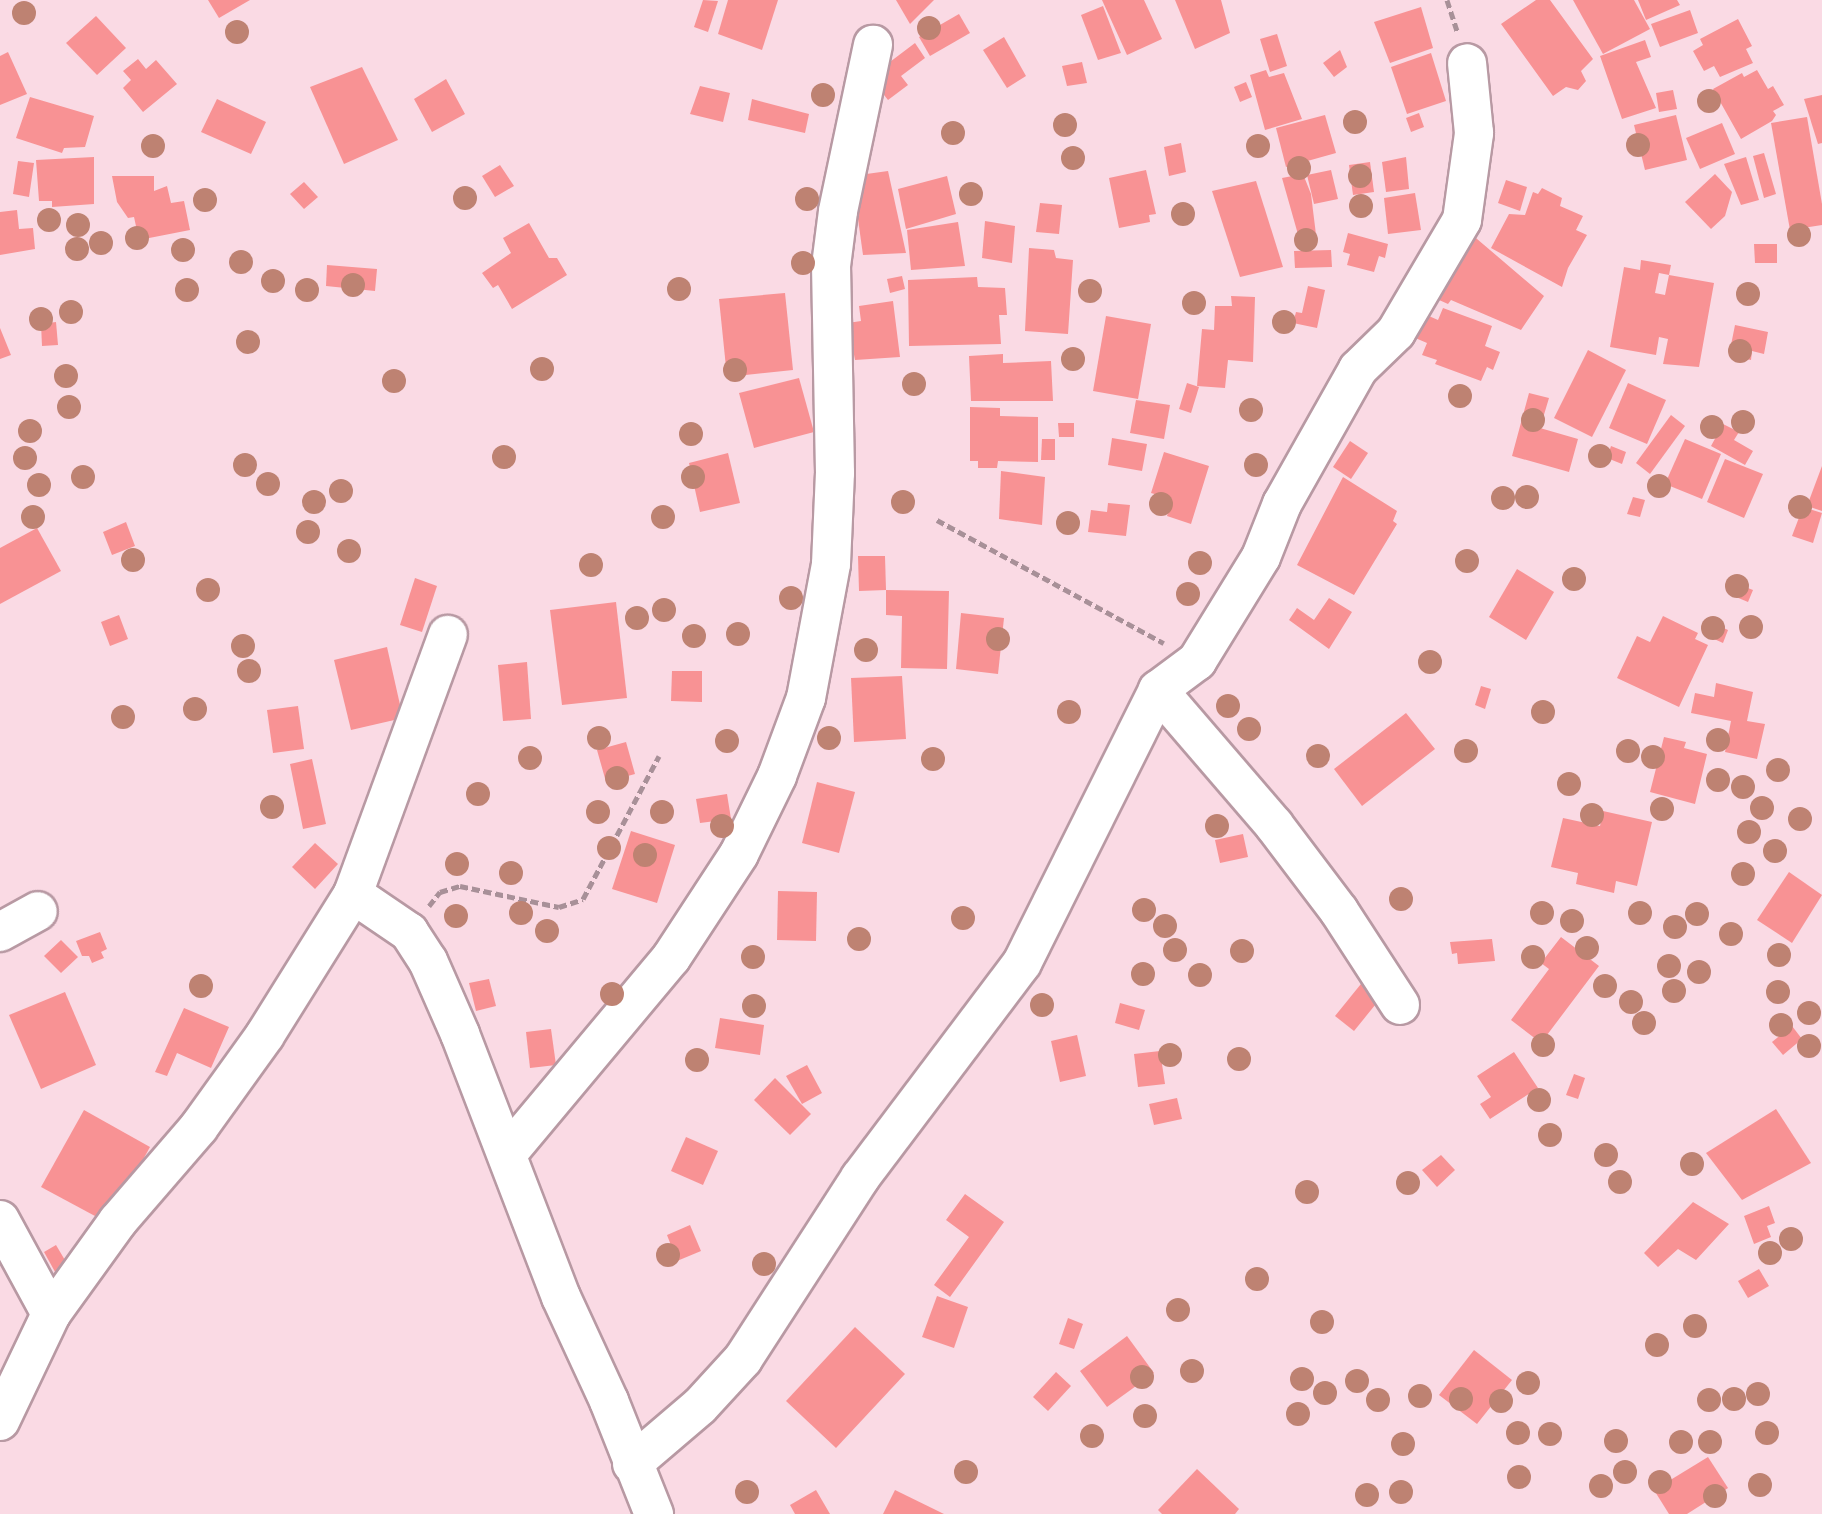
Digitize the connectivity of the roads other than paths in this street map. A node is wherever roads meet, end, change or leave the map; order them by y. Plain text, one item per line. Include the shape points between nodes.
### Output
1 (873, 45) dead end
2 (1467, 63) dead end
3 (448, 635) dead end
4 (1158, 690) junction
5 (353, 894) junction
6 (38, 911) dead end
7 (0, 932) edge
8 (1400, 1005) dead end
9 (507, 1154) junction
10 (0, 1220) edge
11 (51, 1314) junction
12 (0, 1421) edge
13 (632, 1464) junction
14 (654, 1514) edge

1 - 9 street via 831,266 831,564 806,698 777,776 739,854 679,945
2 - 4 street via 1474,133 1462,220 1396,332 1358,369 1282,504 1261,557 1197,661
3 - 5 street
4 - 8 street via 1274,825
4 - 13 street via 1022,963 860,1178 743,1359 700,1406
5 - 9 street via 409,932 428,961
5 - 11 street via 265,1035 199,1127 118,1221
6 - 7 street
9 - 13 street
10 - 11 street
11 - 12 street
13 - 14 street

